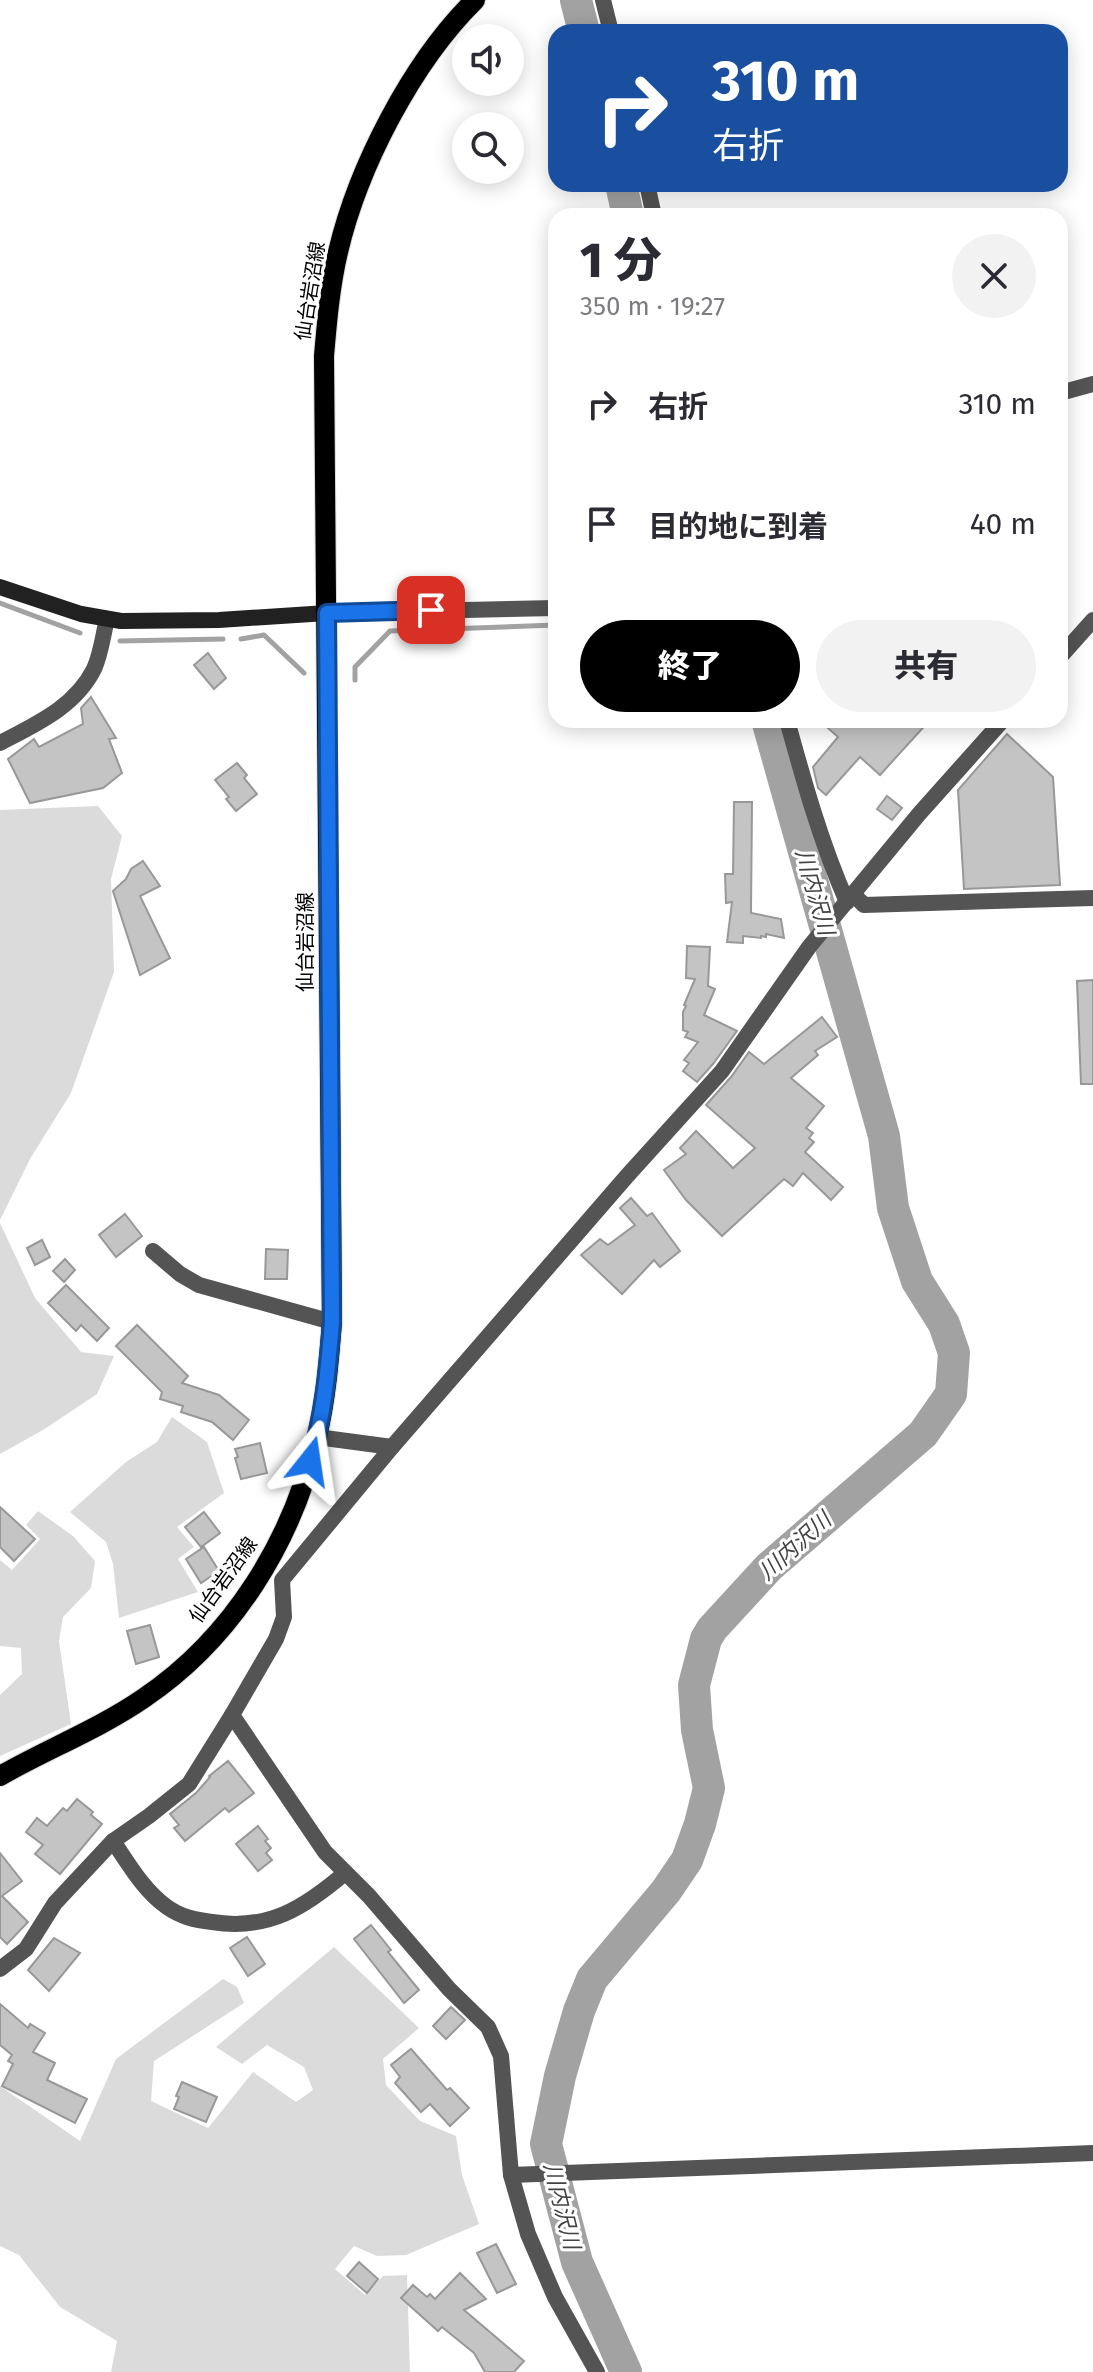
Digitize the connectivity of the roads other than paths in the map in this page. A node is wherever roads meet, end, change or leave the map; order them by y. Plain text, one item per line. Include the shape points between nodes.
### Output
1 (475, 0) edge
2 (603, 0) edge
3 (609, 24) edge
4 (1093, 384) edge
5 (1068, 391) edge
6 (0, 587) edge
7 (548, 608) edge
8 (327, 613) junction
9 (107, 619) junction
10 (1093, 620) edge
11 (1068, 648) edge
12 (789, 728) edge
13 (996, 728) edge
14 (0, 743) edge
15 (1093, 898) edge
16 (846, 903) junction
17 (153, 1251) dead end
18 (332, 1322) junction
19 (317, 1437) junction
20 (392, 1447) junction
21 (232, 1715) junction
22 (0, 1776) edge
23 (113, 1841) junction
24 (345, 1873) junction
25 (0, 1969) edge
26 (1093, 2153) edge
27 (517, 2174) junction
28 (597, 2372) edge

1 - 8 main road, 仙台岩沼線 via 438,42 387,126 338,253 324,356
2 - 3 street
4 - 5 street
6 - 9 street
7 - 8 street
8 - 9 street via 219,620
8 - 18 main road, 仙台岩沼線
9 - 14 street via 94,668 82,686 53,715
10 - 11 street
12 - 16 street via 811,809
13 - 16 street
15 - 16 street
16 - 20 street via 722,1071
17 - 18 street via 199,1285
18 - 19 main road, 仙台岩沼線
19 - 20 street
19 - 22 main road, 仙台岩沼線 via 272,1557 203,1648 140,1701
20 - 21 street via 282,1580 284,1617 276,1639
21 - 23 street via 189,1784
21 - 24 street via 304,1823
23 - 24 street via 165,1906 185,1918 218,1923 253,1925 284,1914
23 - 25 street via 55,1903 26,1949
24 - 27 street via 488,2027 501,2056
26 - 27 street
27 - 28 street via 539,2262

